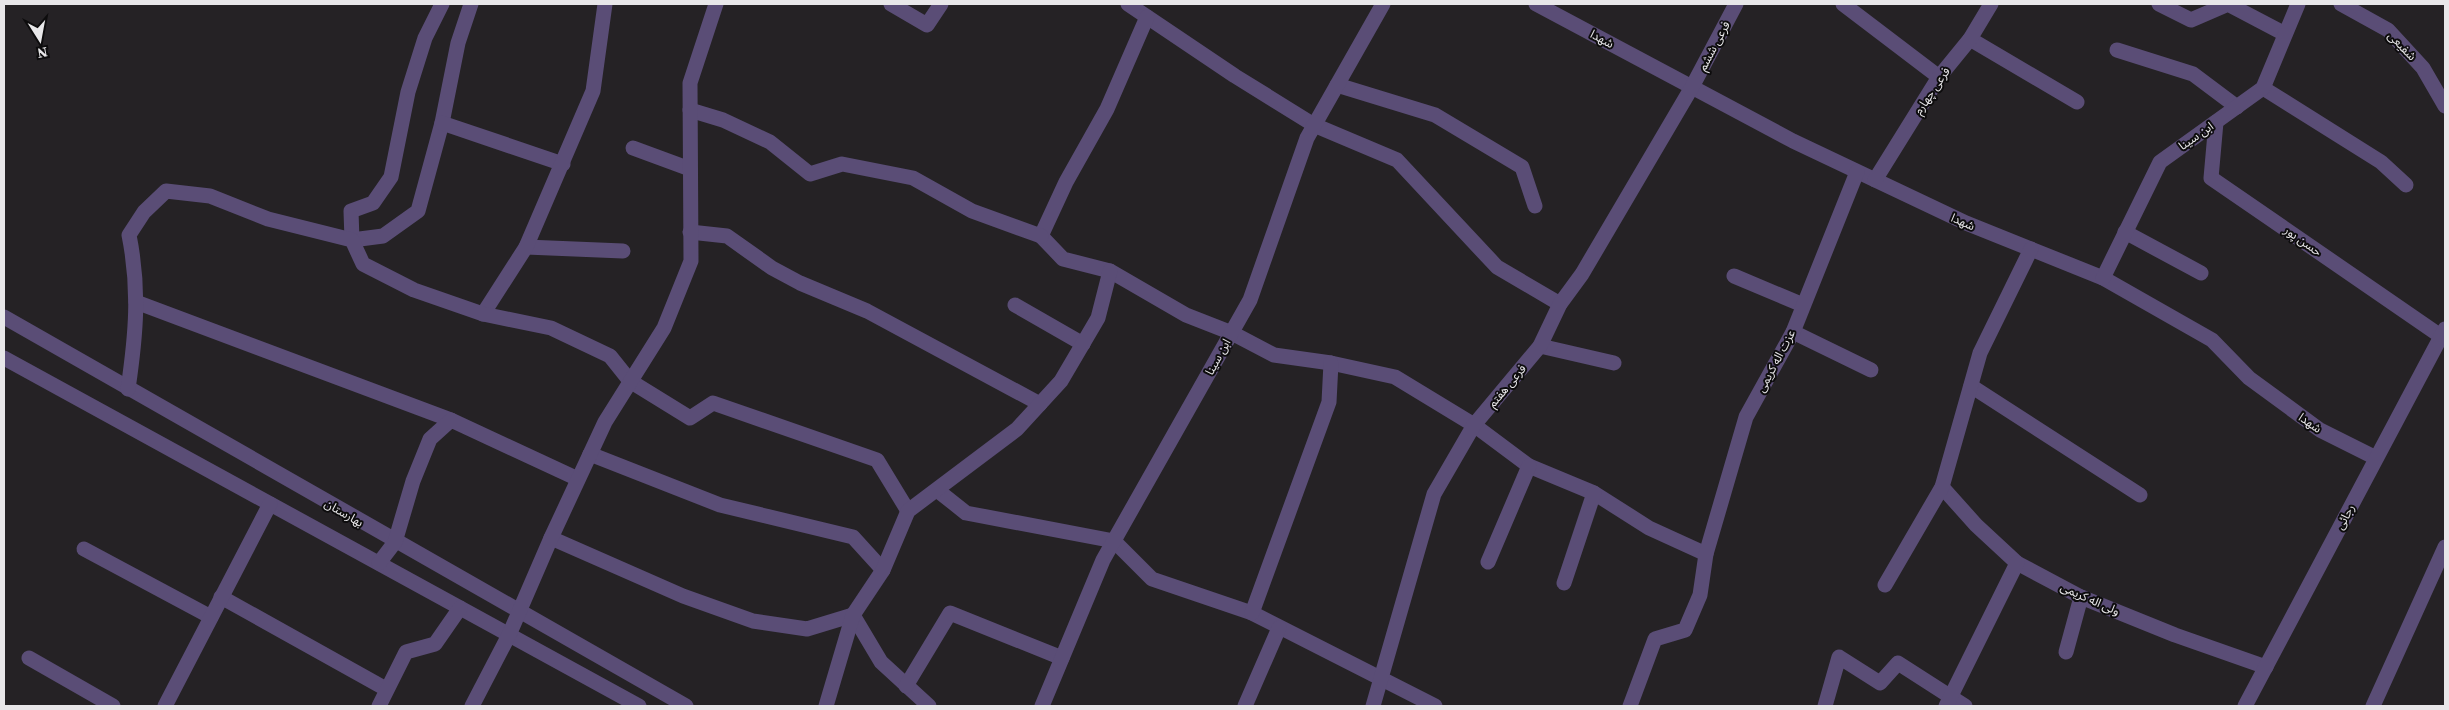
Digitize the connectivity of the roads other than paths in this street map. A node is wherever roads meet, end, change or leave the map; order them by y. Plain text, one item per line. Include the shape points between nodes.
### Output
1 (442, 4) edge
2 (471, 4) edge
3 (605, 4) edge
4 (716, 4) edge
5 (891, 4) edge
6 (941, 4) edge
7 (1128, 4) edge
8 (1383, 4) edge
9 (1536, 4) edge
10 (1736, 4) edge
11 (1844, 4) edge
12 (1991, 4) edge
13 (2159, 4) edge
14 (2298, 4) edge
15 (2341, 4) edge
16 (1147, 17) junction
17 (2285, 34) junction
18 (1970, 39) junction
19 (2117, 50) dead end
20 (1939, 77) junction
21 (1337, 85) junction
22 (1692, 87) junction
23 (2263, 88) junction
24 (2077, 102) dead end
25 (2445, 106) edge
26 (2237, 107) junction
27 (690, 110) junction
28 (2216, 122) junction
29 (442, 123) junction
30 (1314, 125) junction
31 (633, 148) dead end
32 (563, 164) junction
33 (690, 169) junction
34 (1857, 172) junction
35 (1875, 180) junction
36 (2406, 185) dead end
37 (1535, 206) dead end
38 (690, 232) junction
39 (2126, 232) junction
40 (1042, 236) junction
41 (352, 240) junction
42 (526, 248) junction
43 (2031, 250) junction
44 (624, 251) dead end
45 (1110, 271) junction
46 (2202, 273) dead end
47 (1734, 276) dead end
48 (2102, 278) junction
49 (136, 302) junction
50 (1560, 304) junction
51 (1015, 305) dead end
52 (1803, 305) junction
53 (482, 314) junction
54 (4, 318) edge
55 (1793, 332) junction
56 (1232, 333) junction
57 (2444, 335) edge
58 (1083, 344) junction
59 (1540, 346) junction
60 (4, 358) edge
61 (1331, 363) junction
62 (1614, 363) dead end
63 (1871, 370) dead end
64 (630, 382) junction
65 (1971, 386) junction
66 (128, 389) junction
67 (1040, 404) junction
68 (451, 420) junction
69 (1474, 425) junction
70 (590, 454) junction
71 (2376, 458) junction
72 (1530, 466) junction
73 (578, 479) junction
74 (1942, 487) junction
75 (937, 490) junction
76 (1594, 493) junction
77 (2140, 495) dead end
78 (270, 504) junction
79 (908, 511) junction
80 (551, 538) junction
81 (1114, 541) junction
82 (395, 542) junction
83 (2445, 547) edge
84 (84, 549) dead end
85 (1706, 554) junction
86 (1488, 562) dead end
87 (379, 563) junction
88 (2017, 563) junction
89 (884, 570) junction
90 (1564, 583) dead end
91 (1885, 585) dead end
92 (221, 597) junction
93 (2082, 597) junction
94 (460, 608) junction
95 (520, 613) junction
96 (1252, 613) junction
97 (853, 615) junction
98 (211, 617) junction
99 (1279, 628) junction
100 (509, 635) junction
101 (2066, 652) dead end
102 (29, 658) dead end
103 (1062, 658) junction
104 (2266, 667) junction
105 (1381, 680) junction
106 (906, 686) junction
107 (386, 689) junction
108 (1947, 701) edge
109 (113, 706) edge
110 (165, 706) edge
111 (378, 706) edge
112 (472, 706) edge
113 (639, 706) edge
114 (686, 706) edge
115 (826, 706) edge
116 (930, 706) edge
117 (1042, 706) edge
118 (1245, 706) edge
119 (1373, 706) edge
120 (1435, 706) edge
121 (1630, 706) edge
122 (1825, 706) edge
123 (1965, 706) edge
124 (2245, 706) edge
125 (2373, 706) edge

1 - 41 street via 425,38 408,92 391,177 373,203 350,211
2 - 29 street via 458,43
3 - 32 street via 592,91
4 - 27 street via 690,83
5 - 6 street via 927,24
7 - 16 street
8 - 21 street, ابن سینا
9 - 22 street, شهدا
10 - 22 street, فرعی ششم
11 - 20 street
12 - 18 street, فرعی چهارم
13 - 17 street via 2192,20 2228,4
14 - 17 street
15 - 25 street, شفیعی via 2388,30 2423,68
16 - 30 street
16 - 40 street via 1107,109 1066,182
17 - 23 street
18 - 20 street, فرعی چهارم
18 - 24 street
19 - 26 street via 2193,74
20 - 35 street, فرعی چهارم
21 - 30 street, ابن سینا
21 - 37 street via 1435,115 1522,167
22 - 34 street, شهدا
22 - 50 street, فرعی هفتم via 1582,274
23 - 26 street, ابن سینا
23 - 36 street via 2381,162
26 - 28 street, ابن سینا
27 - 33 street
27 - 40 street via 723,120 770,142 810,174 842,164 914,178 972,211
28 - 39 street, ابن سینا via 2160,162
28 - 57 street, حسن پور via 2211,178
29 - 32 street
29 - 41 street via 418,211 383,236
30 - 50 street via 1396,160 1497,267
30 - 56 street, ابن سینا via 1250,300
31 - 33 street
32 - 42 street
33 - 38 street
34 - 35 street, شهدا
34 - 52 street, عزت اله کریمی
35 - 43 street, شهدا
38 - 64 street via 690,261 664,328
38 - 67 street via 727,236 772,268 867,311
39 - 46 street
39 - 48 street, ابن سینا
40 - 45 street via 1063,259
41 - 49 street via 268,219 210,196 166,191 144,212 130,235 136,271
41 - 53 street via 363,264 414,290
42 - 44 street
42 - 53 street
43 - 48 street, شهدا
43 - 65 street via 1980,353
45 - 56 street via 1186,315
45 - 58 street via 1098,318
47 - 52 street
48 - 71 street, شهدا via 2212,340 2249,378 2312,425
49 - 66 street via 136,336
49 - 68 street
50 - 59 street, فرعی هفتم
51 - 58 street
52 - 55 street, عزت اله کریمی
53 - 64 street via 551,328 610,356
54 - 66 street, بهارستان
55 - 63 street
55 - 85 street, عزت اله کریمی via 1746,417
56 - 61 street via 1274,355
56 - 81 street, ابن سینا
57 - 71 street, رجائی
58 - 67 street via 1061,381
59 - 62 street
59 - 69 street, فرعی هفتم
60 - 78 street
61 - 69 street via 1395,377
61 - 96 street via 1328,402
64 - 70 street via 604,422
64 - 79 street via 690,418 713,403 877,460
65 - 74 street
65 - 77 street
66 - 82 street, بهارستان
67 - 75 street via 1016,429
68 - 73 street
68 - 82 street via 430,439 413,481
69 - 72 street
69 - 105 street, فرعی هفتم via 1434,494
70 - 73 street
70 - 89 street via 720,505 853,537
71 - 104 street, رجائی
72 - 76 street
72 - 86 street
73 - 80 street
74 - 88 street, ولی اله کریمی
74 - 91 street
75 - 79 street
75 - 81 street via 966,513
76 - 85 street via 1649,528
76 - 90 street
78 - 87 street
78 - 92 street
79 - 89 street
80 - 95 street
80 - 97 street via 683,596 753,621 807,629
81 - 96 street via 1152,579
81 - 103 street, ابن سینا
82 - 87 street
82 - 95 street, بهارستان
83 - 125 street
84 - 98 street
85 - 121 street, عزت اله کریمی via 1700,595 1685,630 1655,639
87 - 94 street
88 - 93 street, ولی اله کریمی
88 - 108 street
89 - 97 street
92 - 98 street
92 - 107 street
93 - 101 street
93 - 104 street, ولی اله کریمی
94 - 100 street
94 - 107 street via 435,644 406,652
95 - 100 street
95 - 114 street, بهارستان
96 - 99 street
97 - 106 street via 881,662
97 - 115 street
98 - 110 street
99 - 105 street
99 - 118 street
100 - 112 street
100 - 113 street
102 - 109 street
103 - 106 street via 950,613
103 - 117 street, ابن سینا
104 - 124 street, رجائی
105 - 119 street, فرعی هفتم
105 - 120 street
106 - 116 street
107 - 111 street
108 - 122 street via 1898,663 1880,683 1839,657
108 - 123 street

